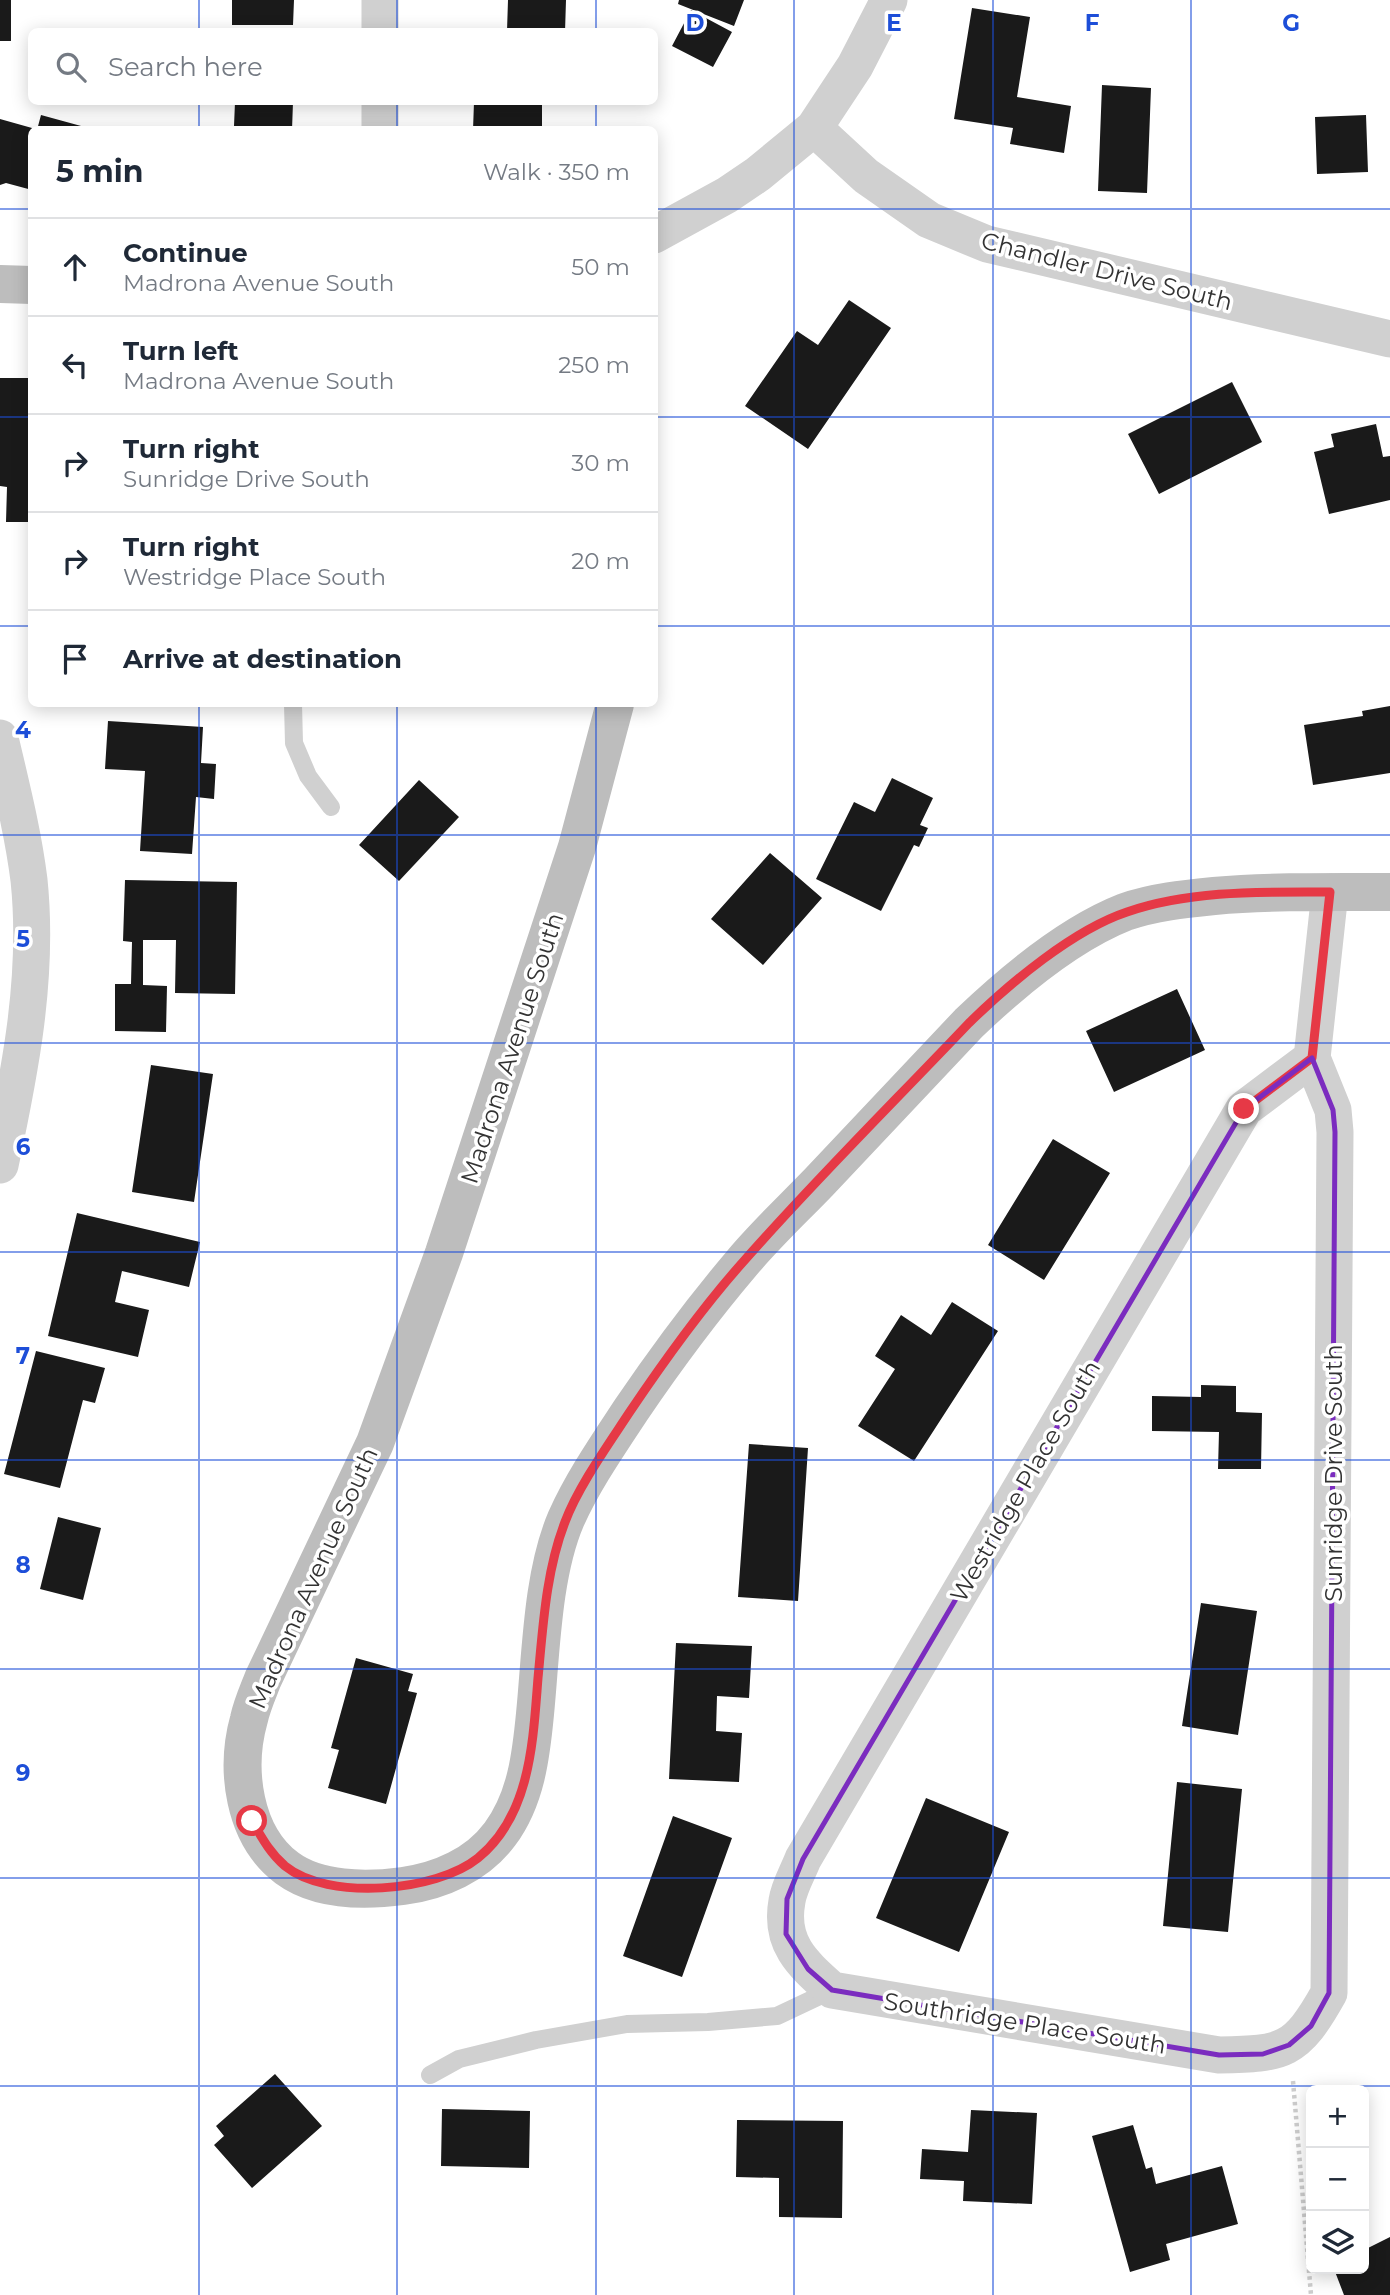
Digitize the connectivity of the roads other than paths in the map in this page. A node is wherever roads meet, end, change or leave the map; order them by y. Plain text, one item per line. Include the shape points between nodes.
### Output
1 (380, 0) edge
2 (889, 0) edge
3 (380, 28) edge
4 (380, 105) edge
5 (380, 126) edge
6 (814, 128) junction
7 (658, 232) edge
8 (0, 285) edge
9 (28, 285) edge
10 (1390, 339) edge
11 (293, 707) edge
12 (614, 707) edge
13 (0, 738) edge
14 (331, 807) dead end
15 (1330, 892) junction
16 (1390, 892) edge
17 (1312, 1058) junction
18 (0, 1166) edge
19 (832, 1990) junction
20 (1289, 2045) joint
21 (430, 2075) dead end

1 - 3 street
2 - 6 street via 855,66
4 - 5 street
6 - 7 street via 727,195
6 - 10 street, Chandler Drive South via 866,176 929,220 987,244
8 - 9 main road
11 - 14 lane via 294,743 308,776
12 - 15 main road, Madrona Avenue South via 577,847 444,1253 375,1443 248,1720 244,1789 252,1821 267,1848 287,1868 311,1880 376,1889 412,1885 477,1859 499,1835 524,1786 531,1754 552,1563 566,1520 604,1451 661,1365 742,1263 969,1023 1003,991 1076,937 1125,912 1173,900 1259,892
13 - 18 street via 29,881 31,967 24,1043
15 - 16 main road, Madrona Avenue South
15 - 17 street, Sunridge Drive South
17 - 19 street, Westridge Place South via 1244,1109 803,1859 787,1899 786,1934 808,1969
17 - 20 street, Sunridge Drive South via 1333,1110 1335,1132 1329,1993 1311,2026
19 - 20 street, Southridge Place South via 1219,2055 1263,2054
19 - 21 lane via 776,2016 627,2024 459,2059

